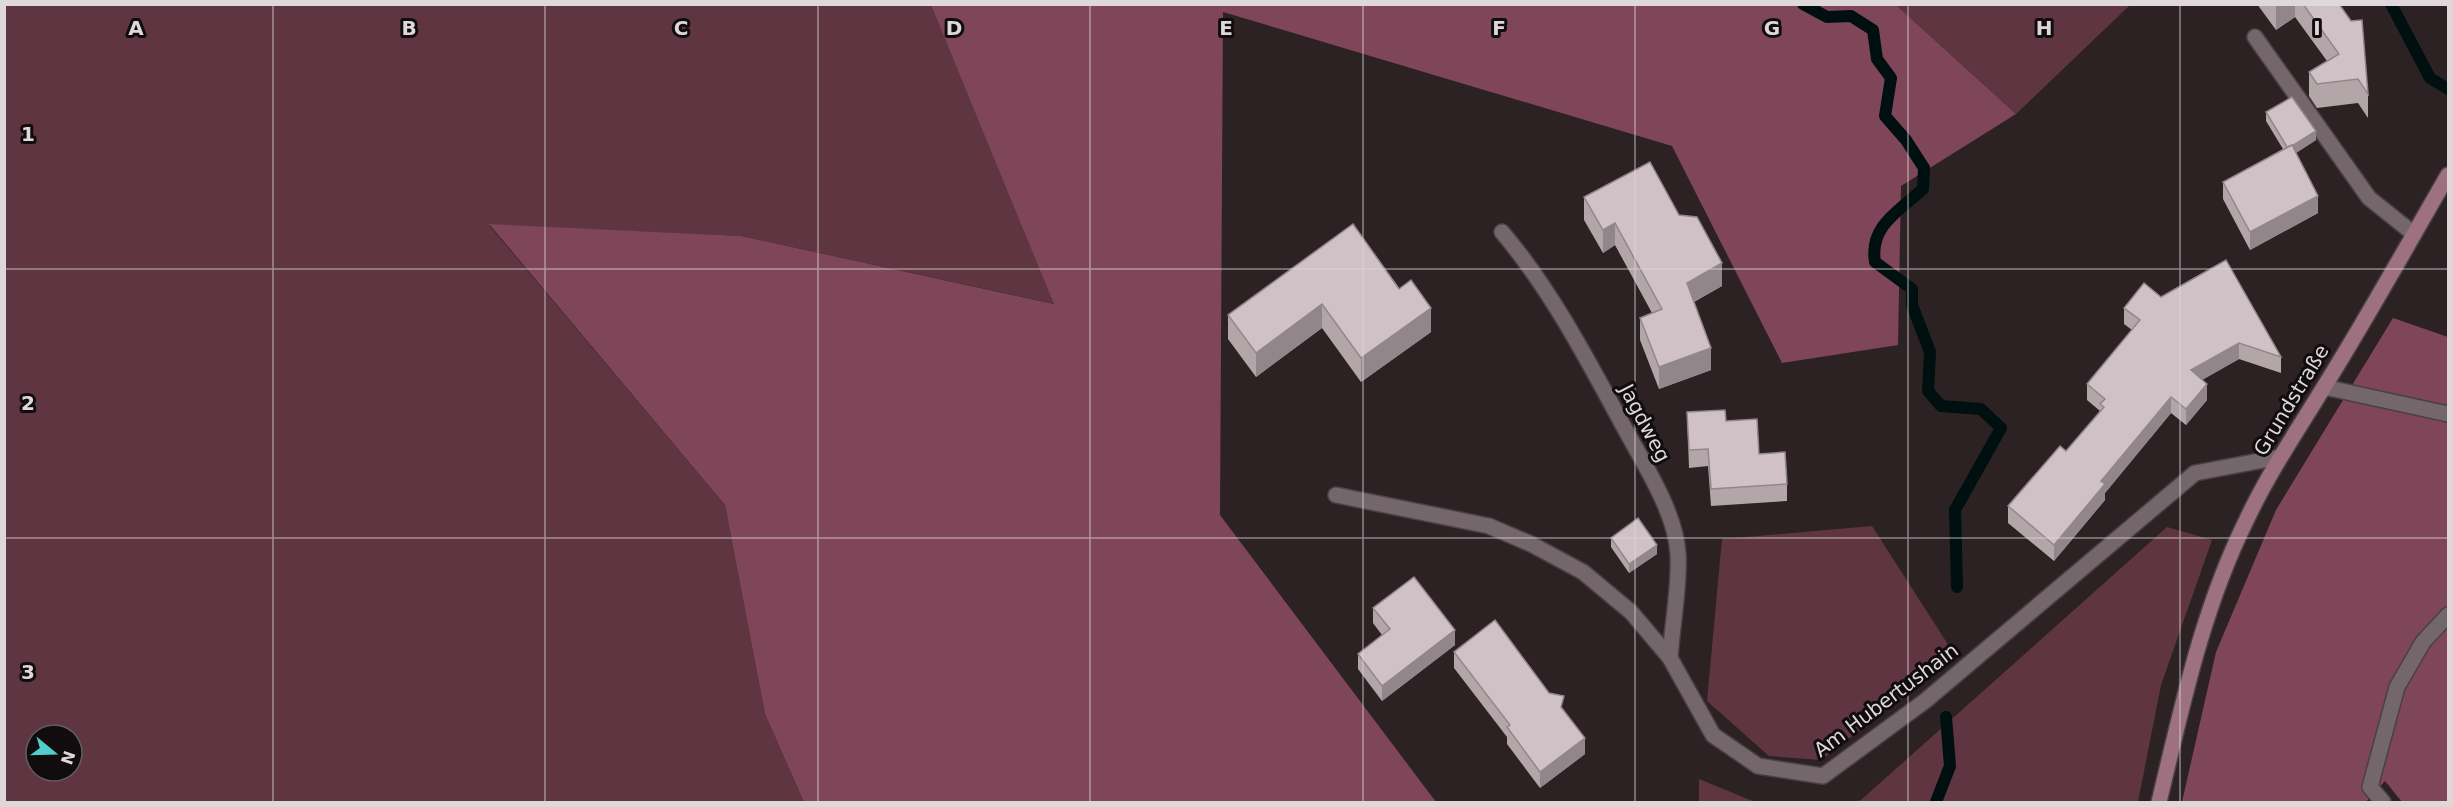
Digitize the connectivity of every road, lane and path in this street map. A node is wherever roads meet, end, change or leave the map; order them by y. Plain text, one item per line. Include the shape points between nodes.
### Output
1 (2255, 37) dead end
2 (2448, 175) edge
3 (1502, 232) dead end
4 (2414, 234) junction
5 (2324, 387) junction
6 (2448, 414) edge
7 (2280, 457) junction
8 (1336, 495) dead end
9 (2448, 615) edge
10 (1670, 658) junction
11 (2159, 802) edge
12 (2383, 802) edge

1 - 4 street via 2369,198
2 - 4 main road, Grundstraße
3 - 10 street, Jagdweg via 1533,268 1560,313 1666,508 1678,553
4 - 5 main road, Grundstraße
5 - 6 street
5 - 7 main road, Grundstraße
7 - 10 street, Am Hubertushain via 2195,473 1925,701 1823,776 1758,766 1713,735
7 - 11 main road, Grundstraße via 2217,588 2194,657
8 - 10 street, Am Hubertushain via 1490,526 1531,544 1582,572 1626,607
9 - 12 street via 2423,642 2397,687 2370,787

